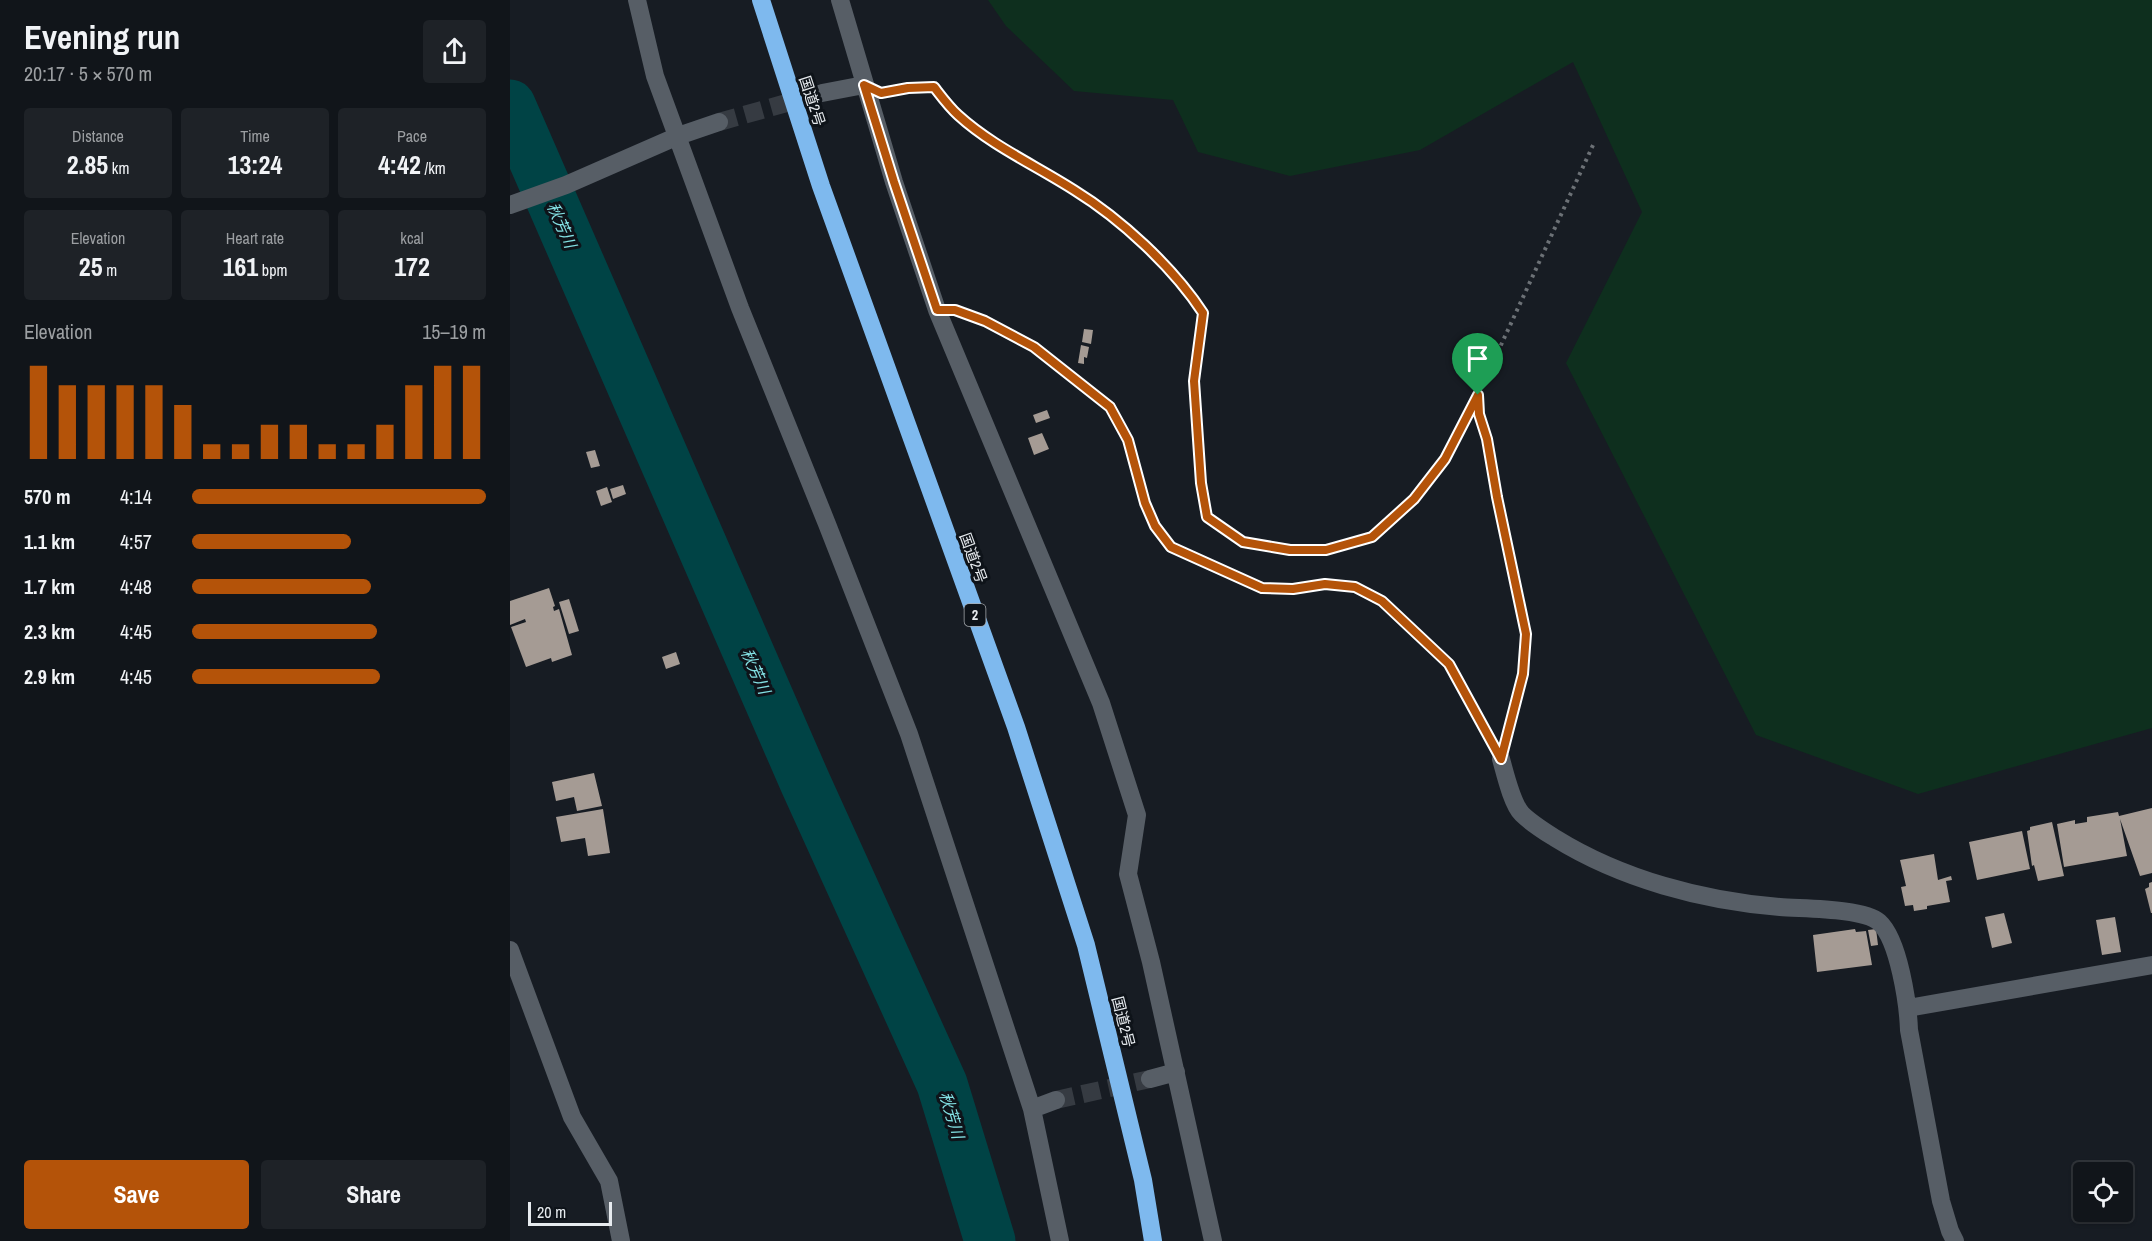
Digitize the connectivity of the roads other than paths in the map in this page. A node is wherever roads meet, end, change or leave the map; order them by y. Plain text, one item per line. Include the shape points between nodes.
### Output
1 (637, 0) edge
2 (761, 0) edge
3 (840, 0) edge
4 (864, 85) junction
5 (822, 93) tunnel mouth
6 (719, 122) tunnel mouth
7 (678, 136) junction
8 (513, 205) edge
9 (1501, 759) road end
10 (510, 950) edge
11 (2152, 965) edge
12 (1908, 1008) junction
13 (1176, 1072) junction
14 (1150, 1079) tunnel mouth
15 (1056, 1100) tunnel mouth
16 (1032, 1109) junction
17 (621, 1241) edge
18 (1060, 1241) edge
19 (1153, 1241) edge
20 (1213, 1241) edge
21 (1955, 1241) edge

1 - 7 street via 655,76
2 - 19 highway, 国道2号 / 2 via 821,186 1016,727 1082,934 1143,1180
3 - 4 street
4 - 5 street
4 - 13 street via 937,310 1097,693 1137,815 1128,874
6 - 7 street
7 - 8 street
7 - 16 street via 740,308 909,734
9 - 12 street via 1520,813 1581,854 1637,877 1695,893 1769,906 1857,913 1878,921 1897,958
10 - 17 street via 572,1117 609,1181
11 - 12 street
12 - 21 street via 1941,1201
13 - 14 street
13 - 20 street
15 - 16 street
16 - 18 street

